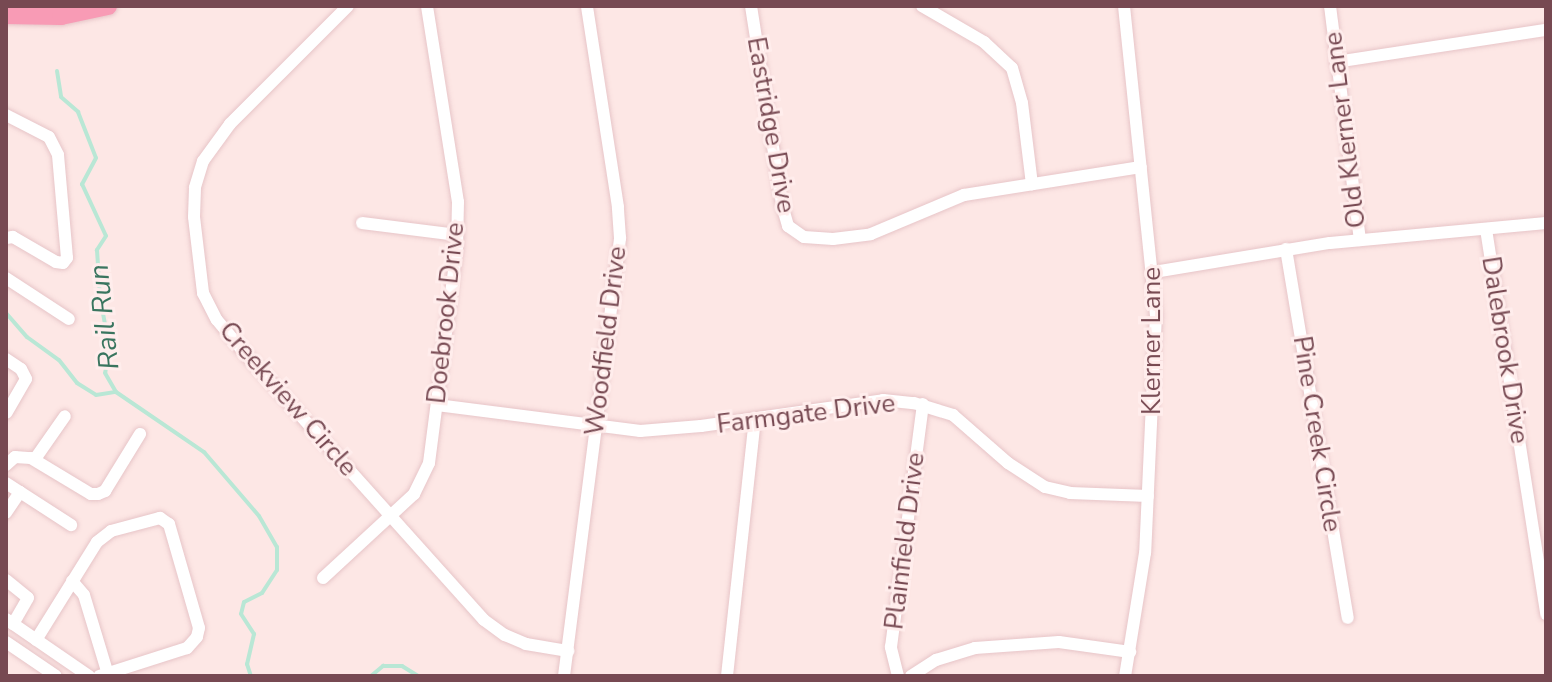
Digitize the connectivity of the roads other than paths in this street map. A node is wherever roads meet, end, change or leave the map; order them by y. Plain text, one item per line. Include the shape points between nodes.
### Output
1 (108, 6) edge
2 (348, 6) edge
3 (427, 6) edge
4 (587, 6) edge
5 (751, 6) edge
6 (922, 6) edge
7 (1124, 6) edge
8 (1330, 6) edge
9 (6, 15) edge
10 (1546, 30) edge
11 (1336, 62) junction
12 (6, 115) edge
13 (1141, 167) junction
14 (1032, 184) junction
15 (362, 223) dead end
16 (1546, 223) edge
17 (1486, 229) junction
18 (457, 235) junction
19 (6, 238) edge
20 (1360, 240) junction
21 (1286, 249) junction
22 (1154, 272) junction
23 (6, 278) edge
24 (69, 319) dead end
25 (6, 359) edge
26 (923, 404) junction
27 (437, 405) junction
28 (6, 413) edge
29 (65, 416) dead end
30 (755, 419) junction
31 (594, 426) junction
32 (140, 434) dead end
33 (35, 459) junction
34 (6, 465) edge
35 (6, 483) edge
36 (20, 492) junction
37 (1148, 496) junction
38 (6, 513) edge
39 (390, 515) junction
40 (71, 525) dead end
41 (323, 578) dead end
42 (6, 580) edge
43 (72, 581) junction
44 (1546, 614) edge
45 (1348, 618) dead end
46 (10, 622) edge
47 (36, 640) junction
48 (6, 642) edge
49 (568, 651) junction
50 (1130, 652) junction
51 (103, 674) edge
52 (56, 676) edge
53 (89, 676) edge
54 (564, 676) edge
55 (727, 676) edge
56 (898, 676) edge
57 (911, 676) edge
58 (1125, 676) edge

1 - 9 highway via 61,16
2 - 39 street, Creekview Circle via 211,148 195,188 197,263 203,293 217,320
3 - 18 street, Doebrook Drive via 454,171
4 - 31 street, Woodfield Drive via 620,238
5 - 14 street, Eastridge Drive via 782,205 795,233 812,240 871,234 964,195
6 - 14 street via 984,42 1012,68
7 - 13 street, Klerner Lane
8 - 11 street, Old Klerner Lane
10 - 11 street
11 - 20 street, Old Klerner Lane
12 - 19 street via 49,137 58,155 67,258 56,262
13 - 14 street, Eastridge Drive
13 - 22 street, Klerner Lane
15 - 18 street
16 - 17 street
17 - 20 street
17 - 44 street, Dalebrook Drive
18 - 27 street, Doebrook Drive
20 - 21 street, Old Klerner Lane
21 - 22 street, Old Klerner Lane
21 - 45 street, Pine Creek Circle
22 - 37 street, Klerner Lane
23 - 24 street
25 - 28 street via 26,379
26 - 30 street, Farmgate Drive via 883,400
26 - 37 street, Farmgate Drive via 965,423 1008,463 1045,487
26 - 56 street, Plainfield Drive via 891,647
27 - 31 street, Farmgate Drive
27 - 39 street, Doebrook Drive via 426,475
29 - 33 street
30 - 31 street, Farmgate Drive via 655,430
30 - 55 street
31 - 49 street, Woodfield Drive
32 - 33 street via 105,491 98,494
33 - 34 street via 15,457
35 - 36 street
36 - 38 street
36 - 40 street
37 - 50 street, Klerner Lane
39 - 41 street, Doebrook Drive
39 - 49 street, Creekview Circle via 484,620 526,644
42 - 46 street via 28,598
43 - 47 street
43 - 51 street via 84,595
43 - 51 street via 97,542 111,531 160,518 169,524 199,628 197,637 187,648
46 - 47 street
47 - 53 street
48 - 52 street
49 - 54 street, Woodfield Drive
50 - 57 street via 1059,642 1003,645 949,655
50 - 58 street, Klerner Lane

